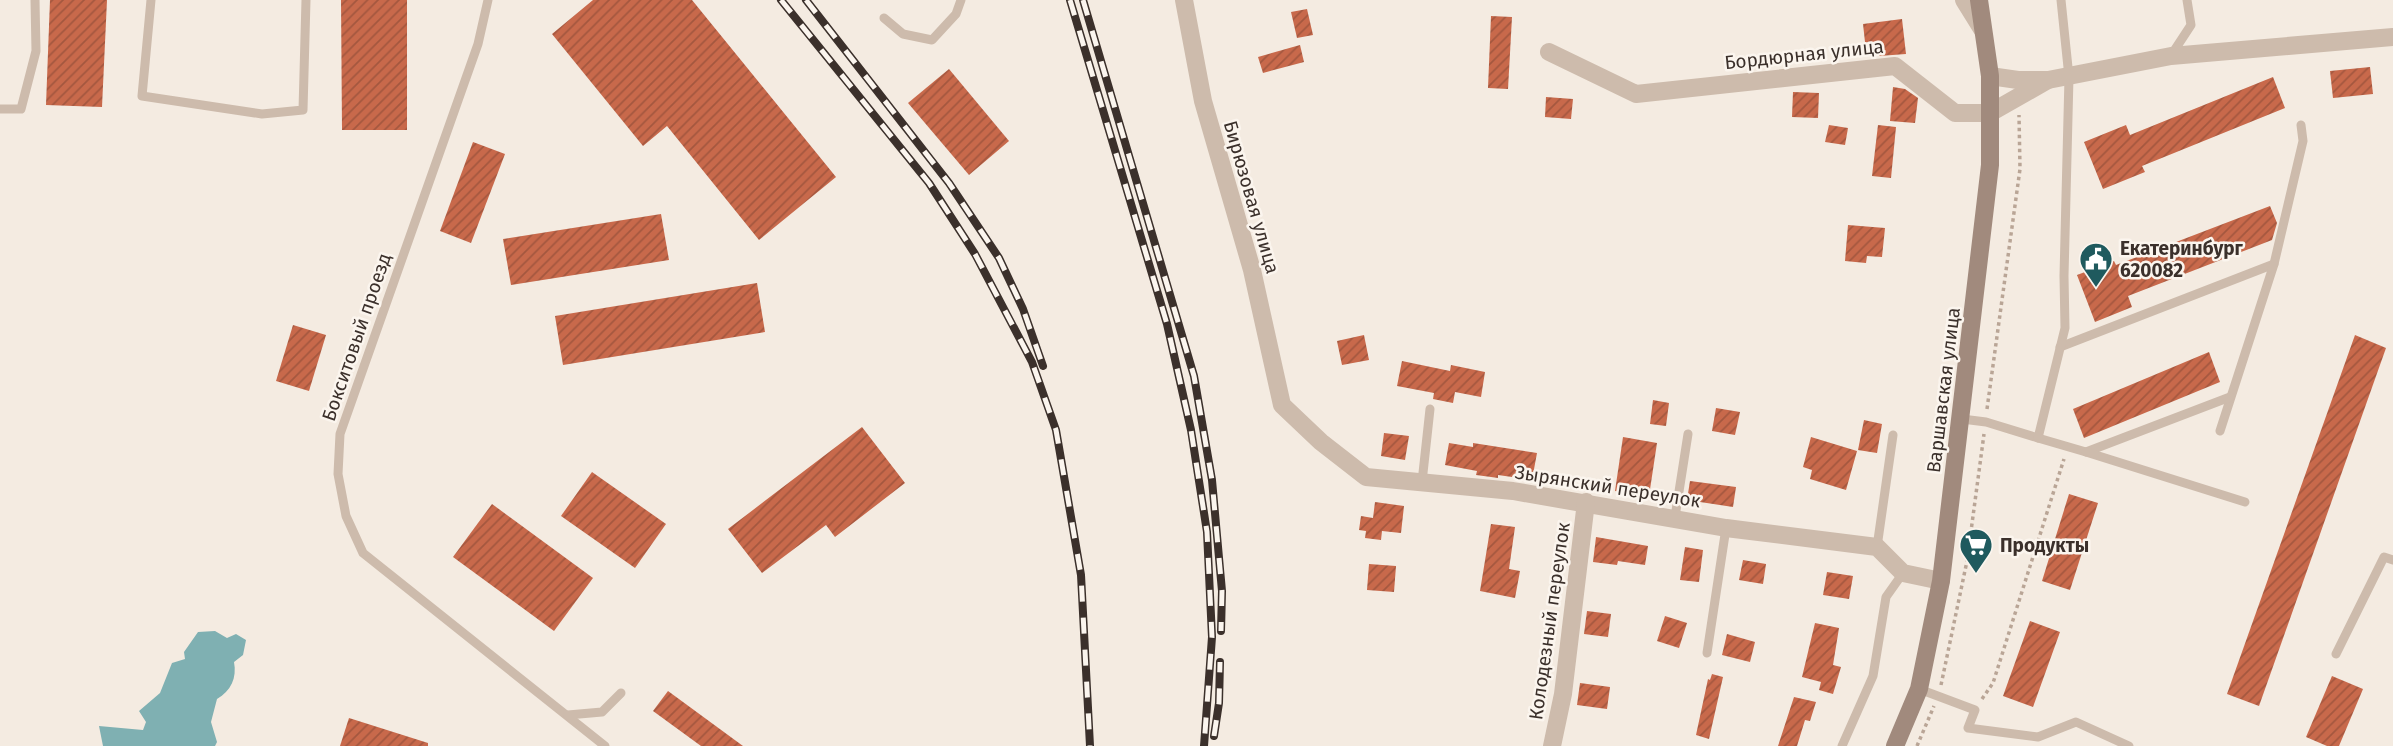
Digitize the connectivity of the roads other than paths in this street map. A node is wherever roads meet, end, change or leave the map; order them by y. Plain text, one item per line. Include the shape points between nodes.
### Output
1 (35, 0) edge
2 (151, 0) edge
3 (306, 0) edge
4 (488, 0) edge
5 (961, 0) edge
6 (1184, 0) edge
7 (2061, 0) edge
8 (2187, 0) edge
9 (1975, 1) edge
10 (884, 18) dead end
11 (2393, 37) edge
12 (1549, 52) dead end
13 (2171, 55) junction
14 (1990, 75) junction
15 (2069, 77) junction
16 (2048, 80) junction
17 (0, 109) edge
18 (1990, 113) junction
19 (2301, 125) dead end
20 (2274, 264) junction
21 (2060, 347) junction
22 (2230, 397) junction
23 (1282, 405) joint
24 (1430, 409) dead end
25 (1962, 419) junction
26 (2220, 430) dead end
27 (1688, 434) dead end
28 (1893, 435) dead end
29 (2038, 438) junction
30 (2086, 452) junction
31 (1422, 482) junction
32 (1586, 502) junction
33 (2245, 502) dead end
34 (1675, 517) junction
35 (1726, 528) junction
36 (1877, 547) junction
37 (2393, 560) edge
38 (1903, 573) junction
39 (1941, 580) junction
40 (1707, 653) dead end
41 (2336, 654) dead end
42 (1919, 689) junction
43 (621, 693) dead end
44 (568, 715) junction
45 (605, 746) edge
46 (1552, 746) edge
47 (1842, 746) edge
48 (1895, 746) edge
49 (2129, 746) edge

1 - 17 lane via 36,51 22,109
2 - 3 lane via 142,96 262,114 303,110
4 - 44 lane, Бокситовый проезд via 478,44 340,434 338,474 346,516 363,553
5 - 10 lane via 956,14 932,40 903,34
6 - 23 street, Бирюзовая улица via 1203,101 1252,270
7 - 15 lane
8 - 13 lane via 2192,25
9 - 14 main road, Варшавская улица
11 - 13 street, Бордюрная улица
12 - 18 street, Бордюрная улица via 1636,93 1895,65 1955,113
13 - 15 street, Бордюрная улица
14 - 16 street, Бордюрная улица
14 - 18 main road, Варшавская улица
15 - 16 street, Бордюрная улица
15 - 21 lane via 2065,328
16 - 18 street, Бордюрная улица
18 - 25 main road, Варшавская улица via 1990,165
19 - 20 lane via 2303,141
20 - 21 lane
20 - 22 lane
21 - 29 lane
22 - 26 lane
22 - 30 lane
23 - 31 street, Зырянский переулок via 1366,477
24 - 31 lane
25 - 29 lane
25 - 39 main road, Варшавская улица
27 - 34 lane
28 - 36 lane
29 - 30 lane
30 - 33 lane
31 - 32 street, Зырянский переулок
32 - 34 street, Зырянский переулок
32 - 46 street, Колодезный переулок via 1563,694
34 - 35 street, Зырянский переулок
35 - 36 street, Зырянский переулок
35 - 40 lane
36 - 38 street
37 - 41 lane via 2384,557
38 - 39 street
38 - 47 lane via 1885,597 1873,676
39 - 42 main road, Варшавская улица
42 - 48 main road, Варшавская улица
42 - 49 lane via 1975,710 1968,728 2038,737 2076,722
43 - 44 lane via 602,712
44 - 45 lane, Бокситовый проезд

